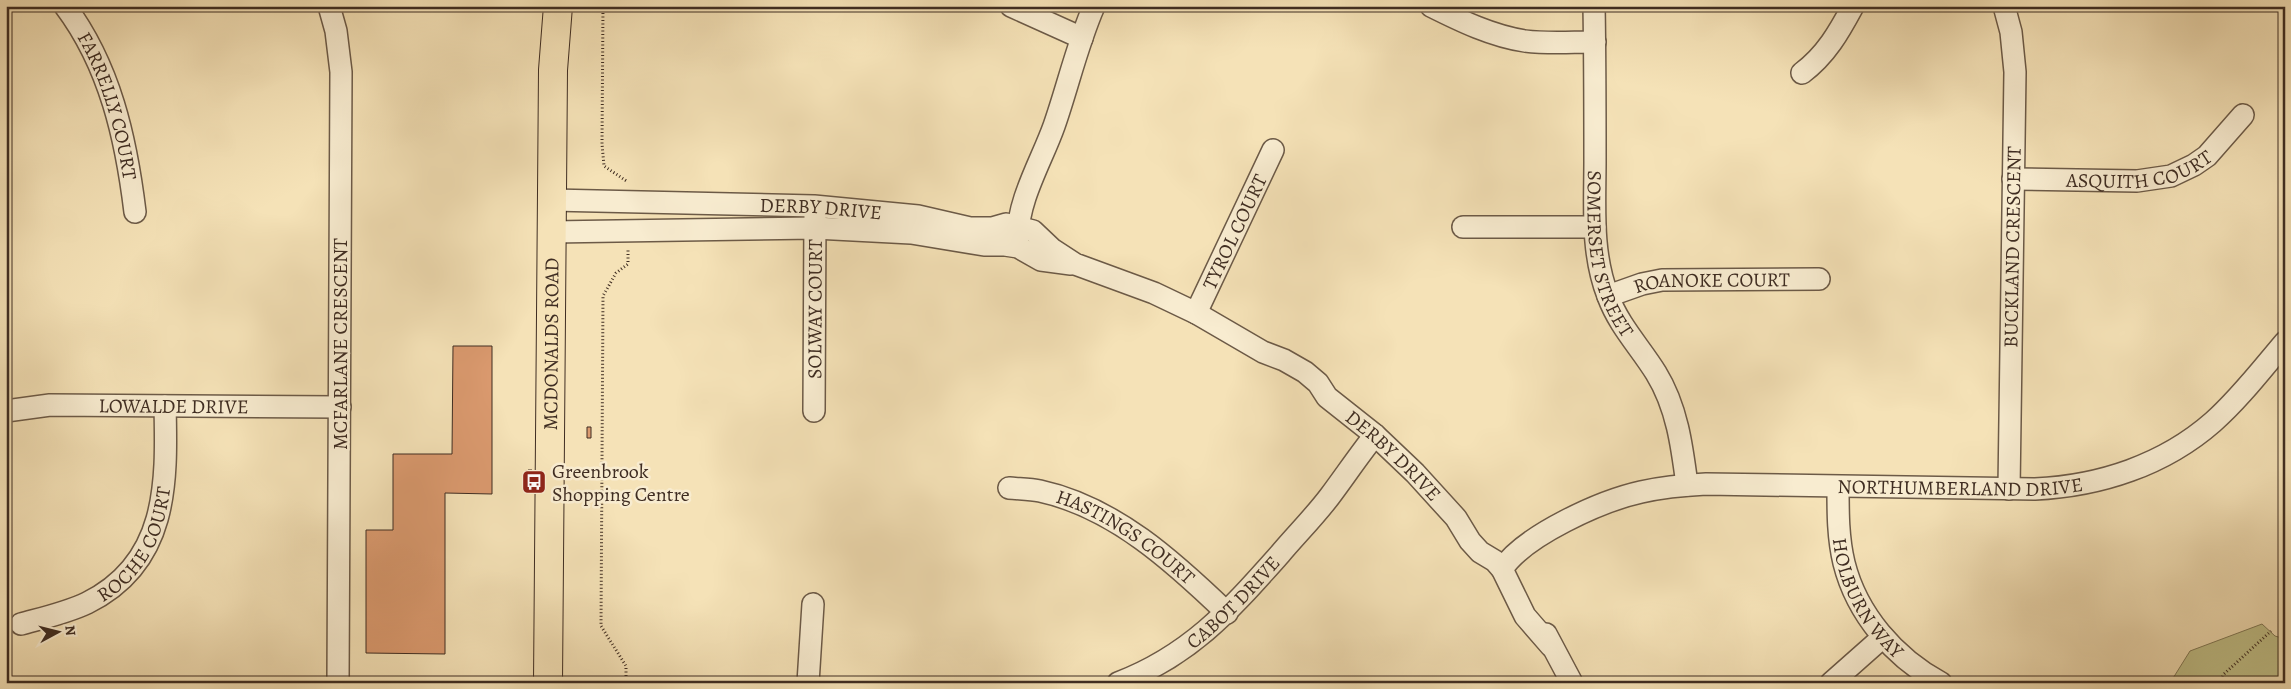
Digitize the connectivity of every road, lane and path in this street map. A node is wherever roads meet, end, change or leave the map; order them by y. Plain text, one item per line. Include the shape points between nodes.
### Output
1 (65, 6) edge
2 (329, 6) edge
3 (603, 6) edge
4 (1431, 6) edge
5 (1594, 6) edge
6 (1853, 6) edge
7 (2004, 6) edge
8 (1019, 9) edge
9 (559, 10) edge
10 (1088, 22) edge
11 (1595, 42) junction
12 (1802, 72) dead end
13 (2243, 115) dead end
14 (1273, 150) dead end
15 (2013, 179) junction
16 (628, 182) dead end
17 (561, 200) junction
18 (814, 206) junction
19 (134, 212) dead end
20 (1462, 227) dead end
21 (1595, 227) junction
22 (815, 228) junction
23 (561, 232) junction
24 (1021, 234) junction
25 (628, 254) dead end
26 (1819, 279) dead end
27 (1608, 296) junction
28 (1196, 313) junction
29 (2285, 342) edge
30 (165, 406) junction
31 (340, 406) junction
32 (6, 411) edge
33 (814, 411) dead end
34 (1380, 439) junction
35 (1687, 485) junction
36 (1838, 487) junction
37 (1009, 488) dead end
38 (2010, 489) junction
39 (1509, 564) junction
40 (813, 604) dead end
41 (1227, 613) junction
42 (21, 624) dead end
43 (2271, 631) dead end
44 (1883, 637) junction
45 (626, 682) edge
46 (338, 683) edge
47 (548, 683) edge
48 (566, 683) edge
49 (808, 683) edge
50 (1118, 683) edge
51 (1572, 683) edge
52 (1831, 683) edge
53 (1941, 683) edge
54 (2219, 683) edge

1 - 19 street, FARRELLY COURT via 96,58 116,110 129,166
2 - 31 street, MCFARLANE CRESCENT via 341,72
3 - 16 path via 604,166
4 - 11 street via 1485,31 1504,36 1549,43
5 - 11 street, SOMERSET STREET
6 - 12 street via 1826,51
7 - 15 street, BUCKLAND CRESCENT via 2014,53
8 - 10 street
9 - 17 main road, MCDONALDS ROAD via 553,70
10 - 24 street via 1054,126 1034,174
11 - 21 street, SOMERSET STREET
13 - 15 street, ASQUITH COURT via 2207,156 2171,176 2137,181
14 - 28 street, TYROL COURT
15 - 38 street, BUCKLAND CRESCENT
17 - 18 street, DERBY DRIVE
17 - 23 main road, MCDONALDS ROAD
18 - 22 street, SOLWAY COURT
18 - 24 street, DERBY DRIVE via 918,216 970,228 986,229 1006,224
20 - 21 street
21 - 27 street, SOMERSET STREET via 1598,258
22 - 23 street, DERBY DRIVE
22 - 24 street, DERBY DRIVE via 911,233 984,245 1005,245
22 - 33 street, SOLWAY COURT
23 - 47 main road, MCDONALDS ROAD
23 - 48 main road, MCDONALDS ROAD
24 - 28 street, DERBY DRIVE via 1075,264
25 - 45 path via 628,264 616,274 603,296 601,626 626,666
26 - 27 street, ROANOKE COURT via 1662,280
27 - 35 street, SOMERSET STREET via 1626,332 1667,394 1680,438
28 - 34 street, DERBY DRIVE via 1264,353 1298,382 1327,397
29 - 38 street, NORTHUMBERLAND DRIVE via 2214,422 2151,462 2092,483 2060,488
30 - 31 street, LOWALDE DRIVE
30 - 32 street, LOWALDE DRIVE via 50,405
30 - 42 street, ROCHE COURT via 165,482 156,526 146,546 132,566 104,593 65,612
31 - 46 street, MCFARLANE CRESCENT
34 - 39 street, DERBY DRIVE via 1456,518 1480,552 1495,561
34 - 41 street, CABOT DRIVE via 1355,459 1329,497
35 - 36 street, NORTHUMBERLAND DRIVE
35 - 39 street, NORTHUMBERLAND DRIVE via 1639,492 1589,512 1540,552
36 - 38 street, NORTHUMBERLAND DRIVE
36 - 44 street, HOLBURN WAY via 1838,520 1845,565 1861,605
37 - 41 street, HASTINGS COURT via 1056,495 1104,516 1165,557
39 - 51 street
40 - 49 street
41 - 50 street, CABOT DRIVE via 1173,656
43 - 54 path via 2224,674
44 - 52 street
44 - 53 street, HOLBURN WAY via 1907,661

